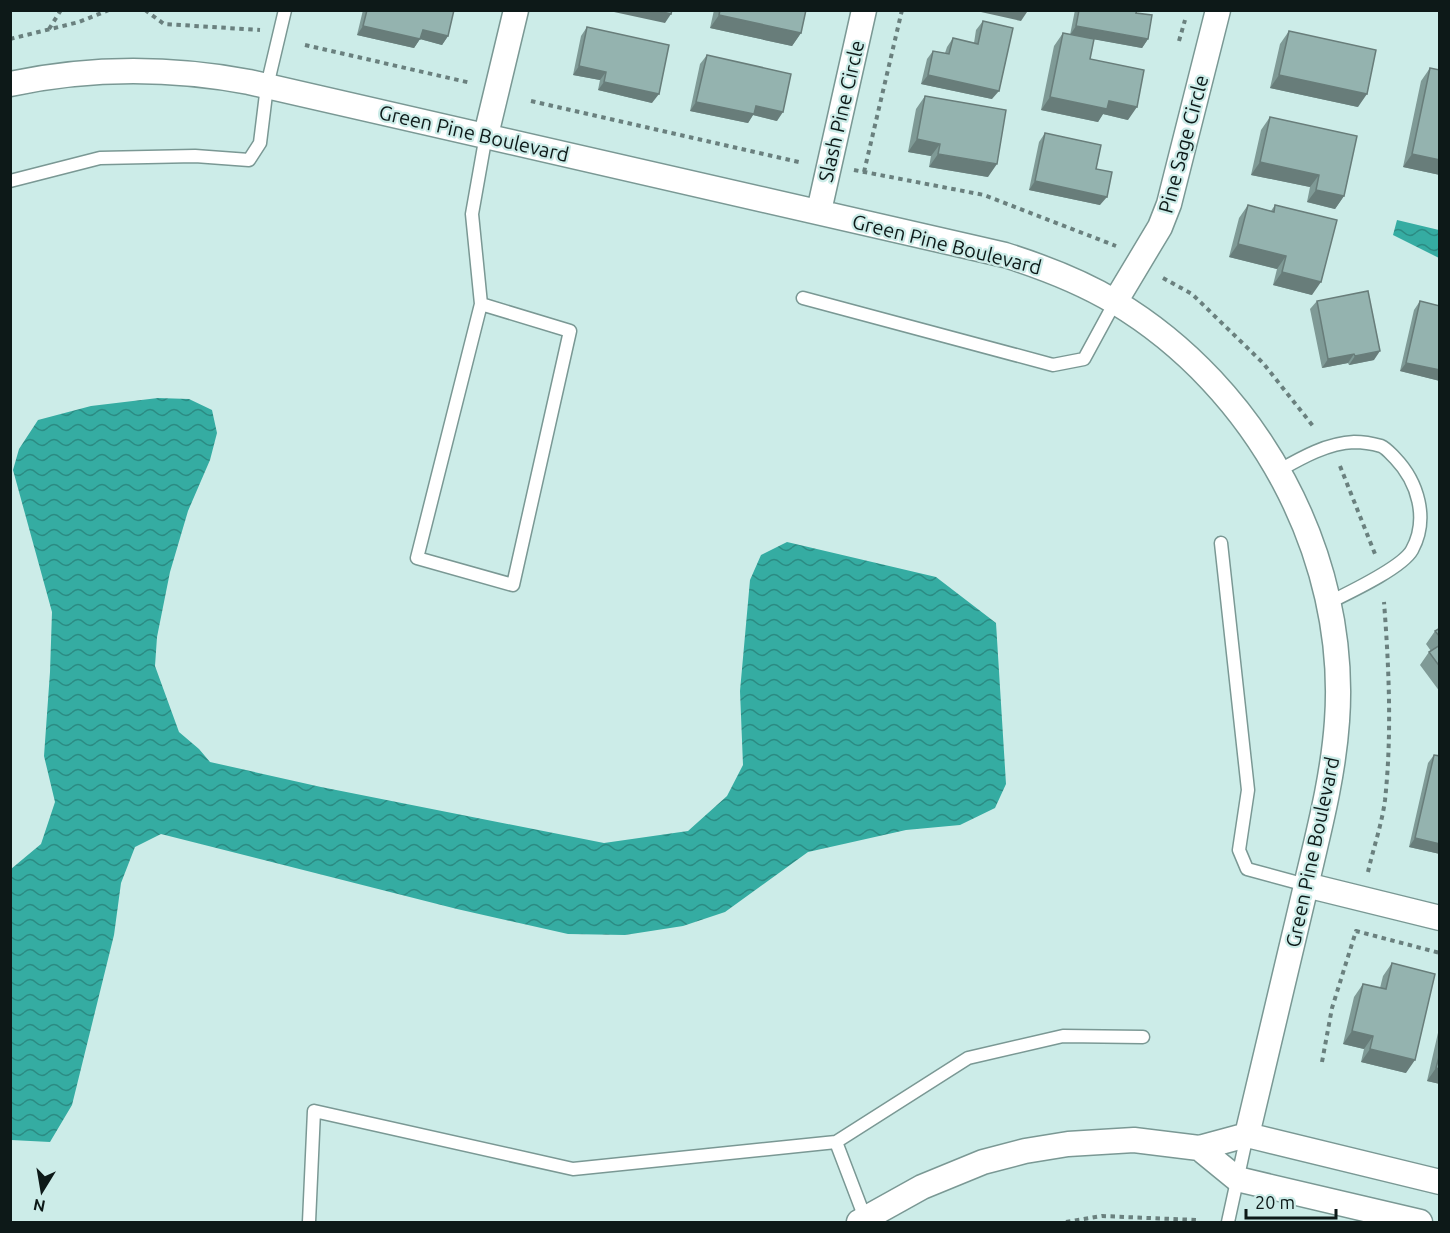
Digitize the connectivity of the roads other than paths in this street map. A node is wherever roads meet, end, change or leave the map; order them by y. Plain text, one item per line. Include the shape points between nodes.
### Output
1 (285, 10) edge
2 (516, 10) edge
3 (864, 10) edge
4 (1218, 10) edge
5 (10, 84) edge
6 (267, 86) junction
7 (486, 135) junction
8 (10, 181) edge
9 (819, 211) junction
10 (802, 298) dead end
11 (1115, 302) junction
12 (481, 304) junction
13 (1278, 471) junction
14 (1221, 543) dead end
15 (1328, 603) junction
16 (1306, 885) junction
17 (1440, 918) edge
18 (1143, 1037) dead end
19 (1247, 1135) junction
20 (836, 1142) junction
21 (1199, 1148) junction
22 (1237, 1179) junction
23 (1440, 1182) edge
24 (862, 1220) edge
25 (309, 1222) edge
26 (1228, 1222) edge
27 (1420, 1222) edge

1 - 6 lane
2 - 7 street
3 - 9 street, Slash Pine Circle
4 - 11 street, Pine Sage Circle via 1169,204
5 - 6 street, Green Pine Boulevard via 48,76 165,70
6 - 7 street, Green Pine Boulevard
6 - 8 lane via 260,143 249,160 195,156 100,158
7 - 9 street, Green Pine Boulevard
7 - 12 lane via 472,214
9 - 11 street, Green Pine Boulevard via 1005,255 1045,268
10 - 11 lane via 1053,365 1084,359
11 - 13 street, Green Pine Boulevard via 1156,330 1204,372 1246,420
12 - 12 lane via 570,331 513,585 417,558
13 - 15 street, Green Pine Boulevard via 1315,552
13 - 15 lane via 1330,447 1355,442 1383,447 1407,470 1419,496 1420,528 1412,551 1380,575
14 - 16 lane via 1248,790 1239,850 1247,869
15 - 16 street, Green Pine Boulevard via 1336,656 1338,719 1330,783
16 - 17 street
16 - 19 street, Green Pine Boulevard
18 - 20 lane via 1064,1036 968,1058
19 - 21 street
19 - 22 lane
19 - 23 street
20 - 24 lane
20 - 25 lane via 573,1169 314,1111
21 - 22 street
21 - 24 street via 1134,1140 1025,1151 983,1162 922,1186
22 - 26 lane
22 - 27 street

